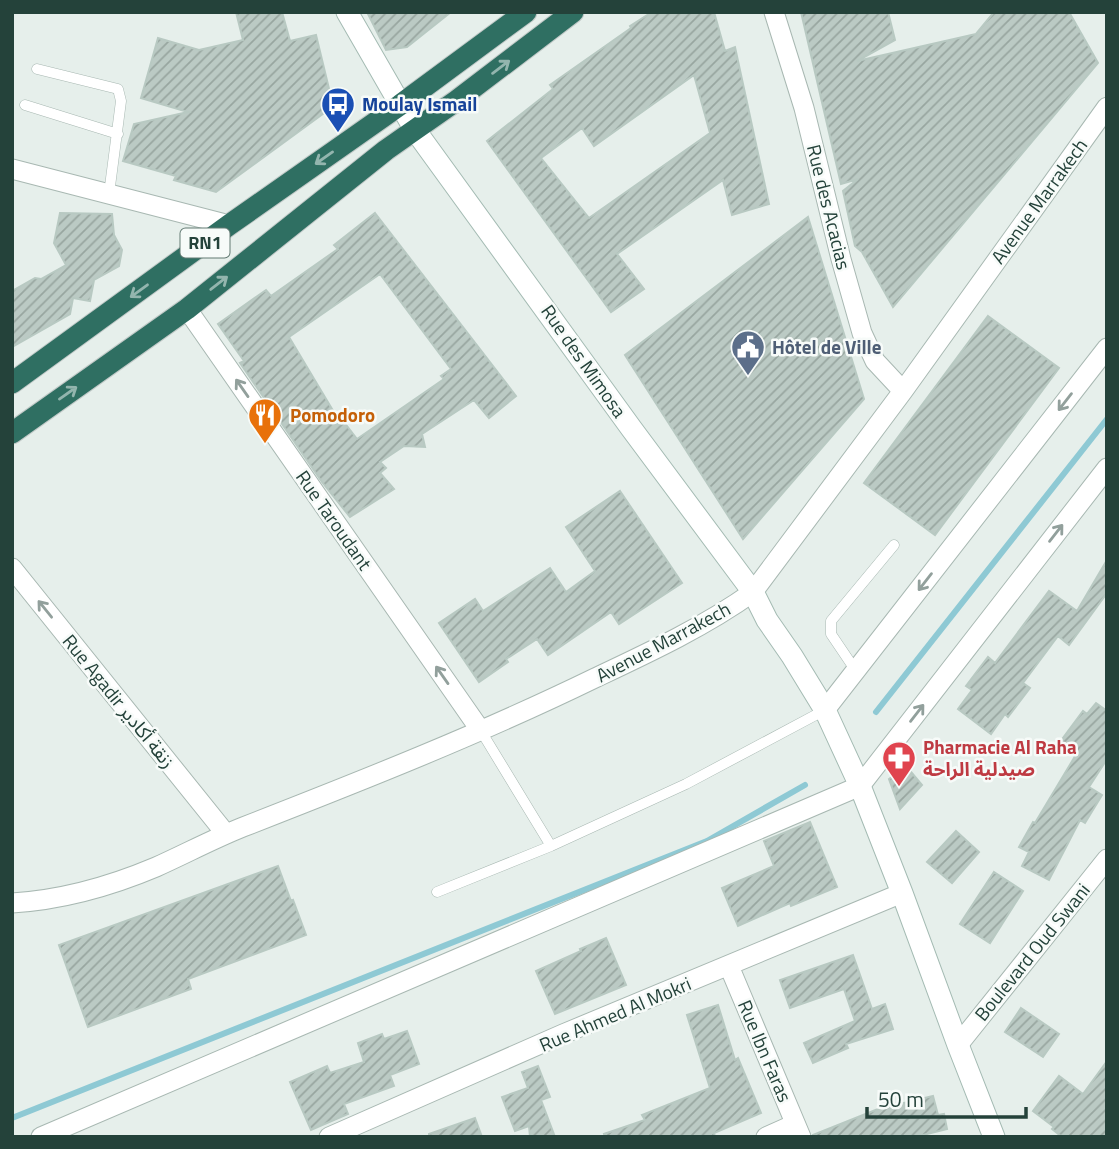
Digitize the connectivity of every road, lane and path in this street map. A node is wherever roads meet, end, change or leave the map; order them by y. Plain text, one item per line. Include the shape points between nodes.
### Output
1 (347, 12) edge
2 (526, 12) edge
3 (573, 12) edge
4 (774, 12) edge
5 (37, 69) dead end
6 (25, 104) dead end
7 (400, 104) junction
8 (1107, 107) edge
9 (415, 130) junction
10 (118, 134) junction
11 (12, 169) edge
12 (109, 194) junction
13 (229, 225) junction
14 (187, 309) junction
15 (1107, 348) edge
16 (12, 383) edge
17 (903, 391) junction
18 (12, 433) edge
19 (1107, 468) edge
20 (894, 545) dead end
21 (12, 568) edge
22 (753, 592) junction
23 (856, 671) junction
24 (825, 710) junction
25 (481, 731) junction
26 (860, 786) junction
27 (226, 834) junction
28 (551, 846) junction
29 (1107, 859) edge
30 (438, 892) dead end
31 (902, 893) junction
32 (12, 903) edge
33 (729, 966) junction
34 (958, 1045) junction
35 (798, 1130) edge
36 (41, 1137) edge
37 (329, 1137) edge
38 (766, 1137) edge
39 (994, 1137) edge

1 - 7 main road, Rue des Mimosa
2 - 7 highway, RN1
9 -> 3 highway, RN1
4 - 17 street, Rue des Acacias via 804,108 862,333 875,360
5 - 10 lane via 118,89
6 - 10 lane
7 - 9 main road, Rue des Mimosa
7 -> 13 highway, RN1
8 - 17 street, Avenue Marrakech
14 -> 9 highway, RN1
9 - 22 main road, Rue des Mimosa
10 - 12 lane
11 - 12 street
12 - 13 street
13 -> 16 highway, RN1
18 -> 14 highway, RN1
25 -> 14 street, Rue Taroudant
15 -> 23 street
17 - 22 street, Avenue Marrakech
26 -> 19 street
20 - 23 lane via 831,621 831,634
27 -> 21 street, Rue Agadir زنقة أكادير
22 - 24 main road, Rue des Mimosa
22 - 25 street, Avenue Marrakech via 666,643
23 - 24 street
24 - 26 main road, Rue des Mimosa
24 - 28 lane via 686,784
25 - 27 street, Avenue Marrakech
25 - 28 lane
26 - 31 main road, Rue des Mimosa
26 - 36 street
27 - 32 street, Avenue Marrakech via 107,884
28 - 30 lane
29 - 34 street, Boulevard Oud Swani
31 - 33 street, Rue Ahmed Al Mokri
31 - 34 main road, Rue des Mimosa
33 - 35 street, Rue Ibn Faras
33 - 37 street, Rue Ahmed Al Mokri
34 - 39 main road, Rue des Mimosa
35 - 38 street

